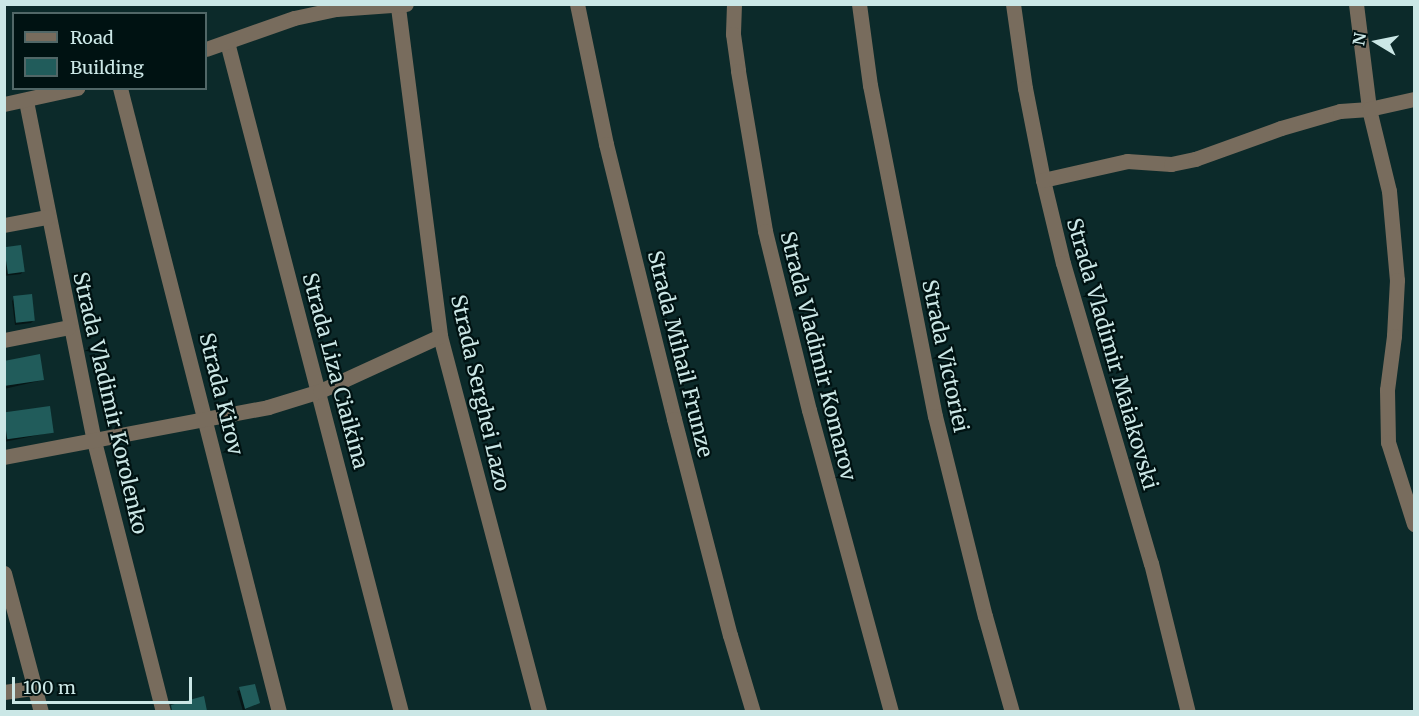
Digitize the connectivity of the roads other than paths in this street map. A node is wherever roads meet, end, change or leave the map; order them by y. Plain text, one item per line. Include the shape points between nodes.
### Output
1 (577, 4) edge
2 (734, 4) edge
3 (859, 4) edge
4 (1013, 4) edge
5 (1356, 4) edge
6 (402, 6) edge
7 (227, 42) junction
8 (207, 50) edge
9 (69, 90) edge
10 (121, 90) edge
11 (1414, 99) edge
12 (26, 101) junction
13 (4, 104) edge
14 (1369, 109) junction
15 (1043, 180) junction
16 (47, 217) junction
17 (4, 225) edge
18 (69, 327) junction
19 (440, 336) junction
20 (4, 340) edge
21 (320, 391) junction
22 (207, 420) junction
23 (94, 441) junction
24 (4, 457) edge
25 (1409, 491) edge
26 (1414, 524) edge
27 (5, 573) edge
28 (34, 688) junction
29 (4, 692) edge
30 (41, 711) edge
31 (163, 711) edge
32 (279, 711) edge
33 (400, 711) edge
34 (539, 711) edge
35 (753, 711) edge
36 (891, 711) edge
37 (1012, 711) edge
38 (1188, 711) edge

1 - 35 street, Strada Mihail Frunze via 606,144 674,419
2 - 36 street, Strada Vladimir Komarov via 738,71 765,231
3 - 37 street, Strada Victoriei via 872,96 935,416
4 - 15 street, Strada Vladimir Maiakovski
5 - 14 street
6 - 7 street via 336,9 294,18
6 - 19 street, Strada Serghei Lazo
7 - 8 street
7 - 21 street, Strada Liza Ciaikina
9 - 12 street
10 - 22 street, Strada Kirov
11 - 14 street
12 - 13 street
12 - 16 street, Strada Vladimir Korolenko
14 - 15 street via 1341,111 1281,128 1195,159 1171,164 1127,161
14 - 25 street via 1389,191 1397,280 1387,390 1388,442
15 - 38 street, Strada Vladimir Maiakovski via 1088,352 1151,562
16 - 17 street
16 - 18 street, Strada Vladimir Korolenko
18 - 20 street
18 - 23 street, Strada Vladimir Korolenko
19 - 21 street
19 - 34 street, Strada Serghei Lazo
21 - 22 street
21 - 33 street, Strada Liza Ciaikina
22 - 23 street
22 - 32 street, Strada Kirov
23 - 24 street
23 - 31 street, Strada Vladimir Korolenko
25 - 26 street
27 - 28 street
28 - 29 street
28 - 30 street

